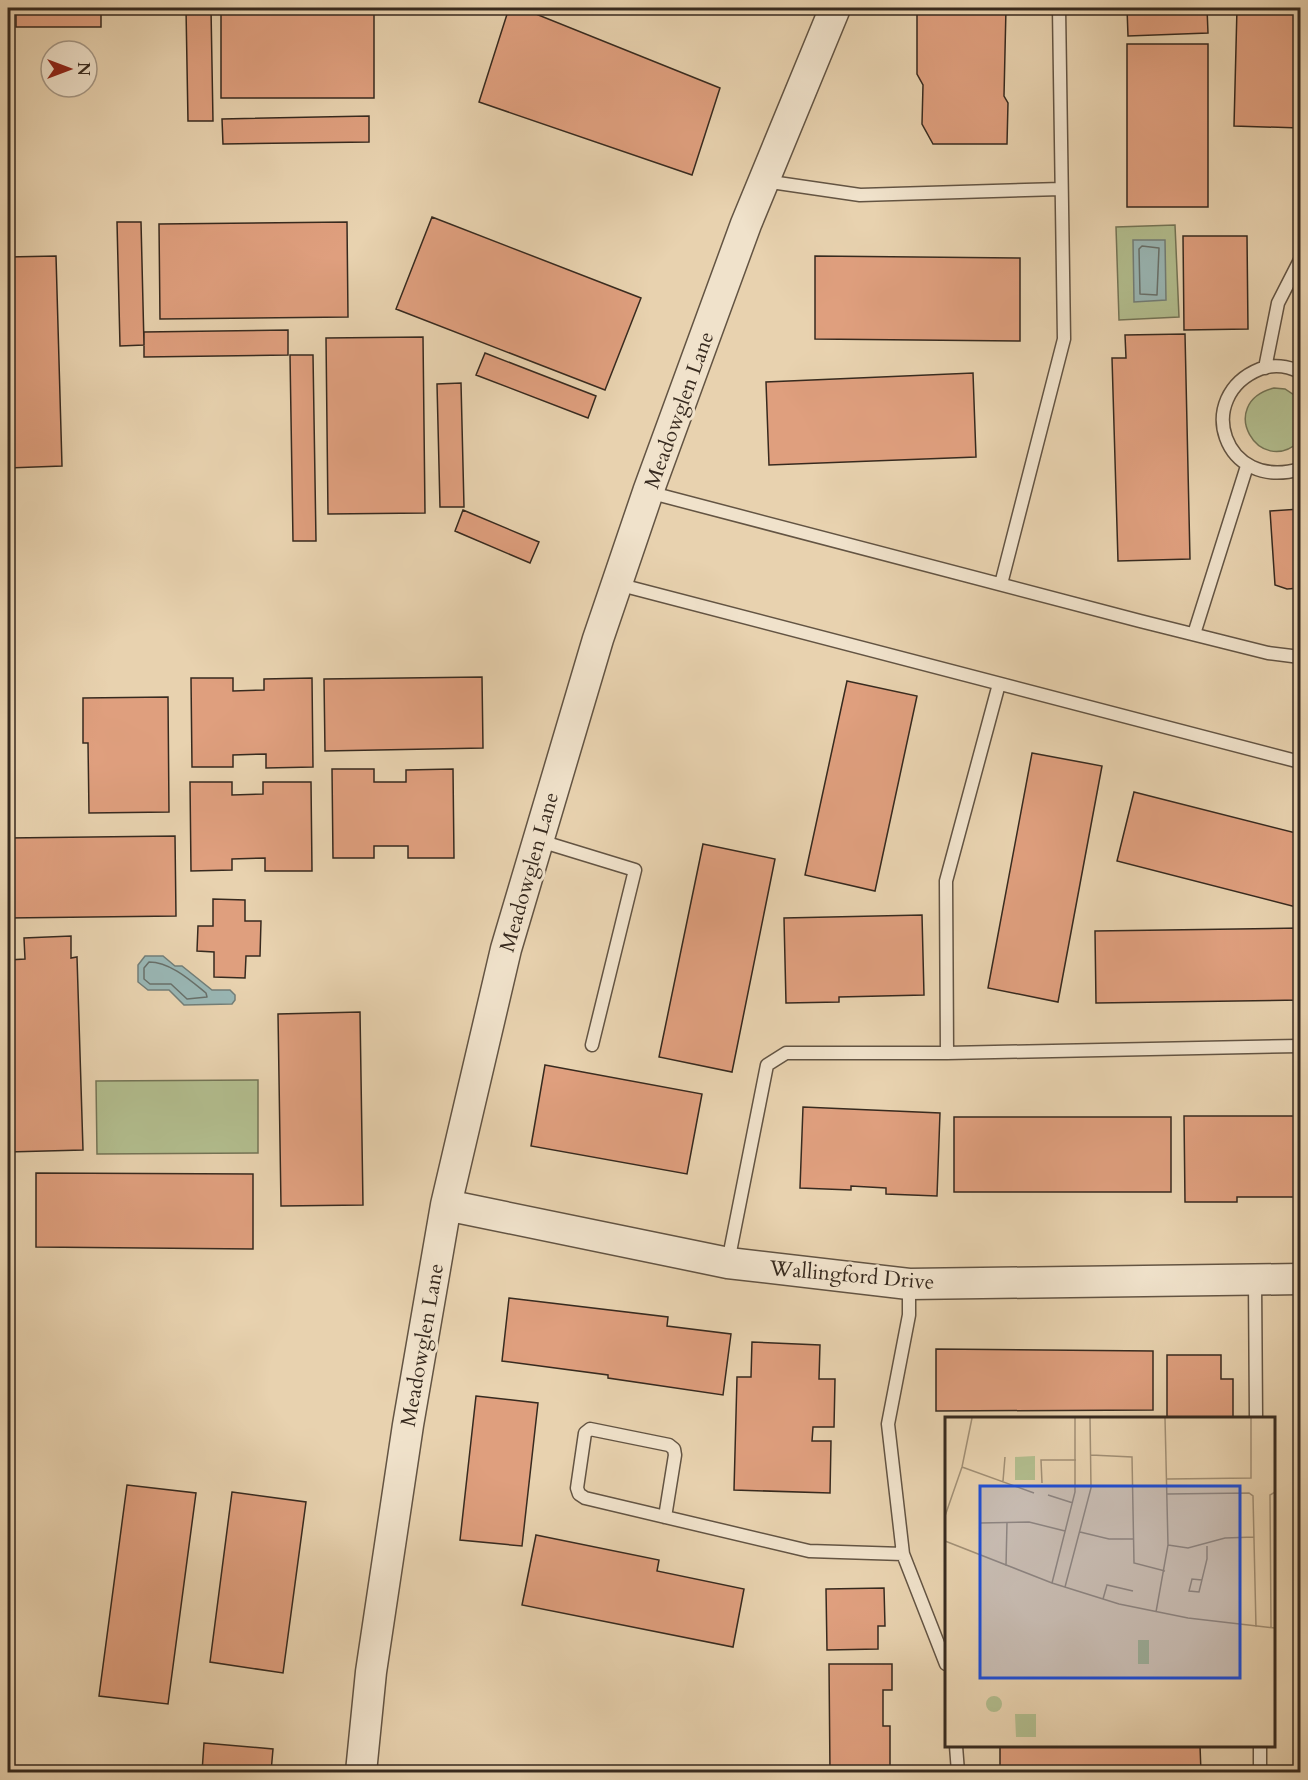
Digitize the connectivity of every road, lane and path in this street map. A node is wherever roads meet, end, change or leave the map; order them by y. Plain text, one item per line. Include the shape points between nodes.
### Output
1 (835, 8) edge
2 (1059, 8) edge
3 (764, 181) junction
4 (1061, 189) junction
5 (1300, 260) edge
6 (1265, 368) junction
7 (1300, 372) edge
8 (1247, 466) junction
9 (1300, 469) edge
10 (648, 492) junction
11 (617, 584) junction
12 (1001, 584) junction
13 (1194, 634) junction
14 (1300, 657) edge
15 (999, 684) junction
16 (1300, 762) edge
17 (537, 840) junction
18 (592, 1045) dead end
19 (1300, 1046) edge
20 (947, 1053) junction
21 (446, 1204) junction
22 (728, 1263) junction
23 (1300, 1279) edge
24 (1255, 1280) junction
25 (909, 1284) junction
26 (1256, 1417) edge
27 (665, 1517) junction
28 (903, 1554) junction
29 (945, 1662) edge
30 (956, 1747) edge
31 (1260, 1747) edge
32 (361, 1773) edge
33 (958, 1773) edge
34 (1260, 1773) edge

1 - 3 street, Meadowglen Lane
2 - 4 lane
3 - 4 lane via 860,195
3 - 10 street, Meadowglen Lane
4 - 12 lane via 1064,339
5 - 6 lane via 1278,303
6 - 7 lane via 1281,366
6 - 8 lane via 1236,385 1223,417 1225,436
8 - 9 lane via 1264,473 1283,474
8 - 13 lane
10 - 11 street, Meadowglen Lane
10 - 12 lane
11 - 15 lane
11 - 17 street, Meadowglen Lane
12 - 13 lane
13 - 14 lane
15 - 16 lane
15 - 20 lane via 946,881
17 - 18 lane via 635,870
17 - 21 street, Meadowglen Lane via 506,950
19 - 20 lane
20 - 22 lane via 786,1053 767,1065
21 - 22 street, Wallingford Drive
21 - 32 street, Meadowglen Lane via 376,1637
22 - 25 street, Wallingford Drive
23 - 24 street, Wallingford Drive
24 - 25 street, Wallingford Drive
24 - 26 lane
25 - 28 lane via 909,1315 888,1424
27 - 27 lane via 579,1494 585,1433 590,1429 674,1449
27 - 28 lane via 809,1551
28 - 29 lane
30 - 33 lane
31 - 34 lane

